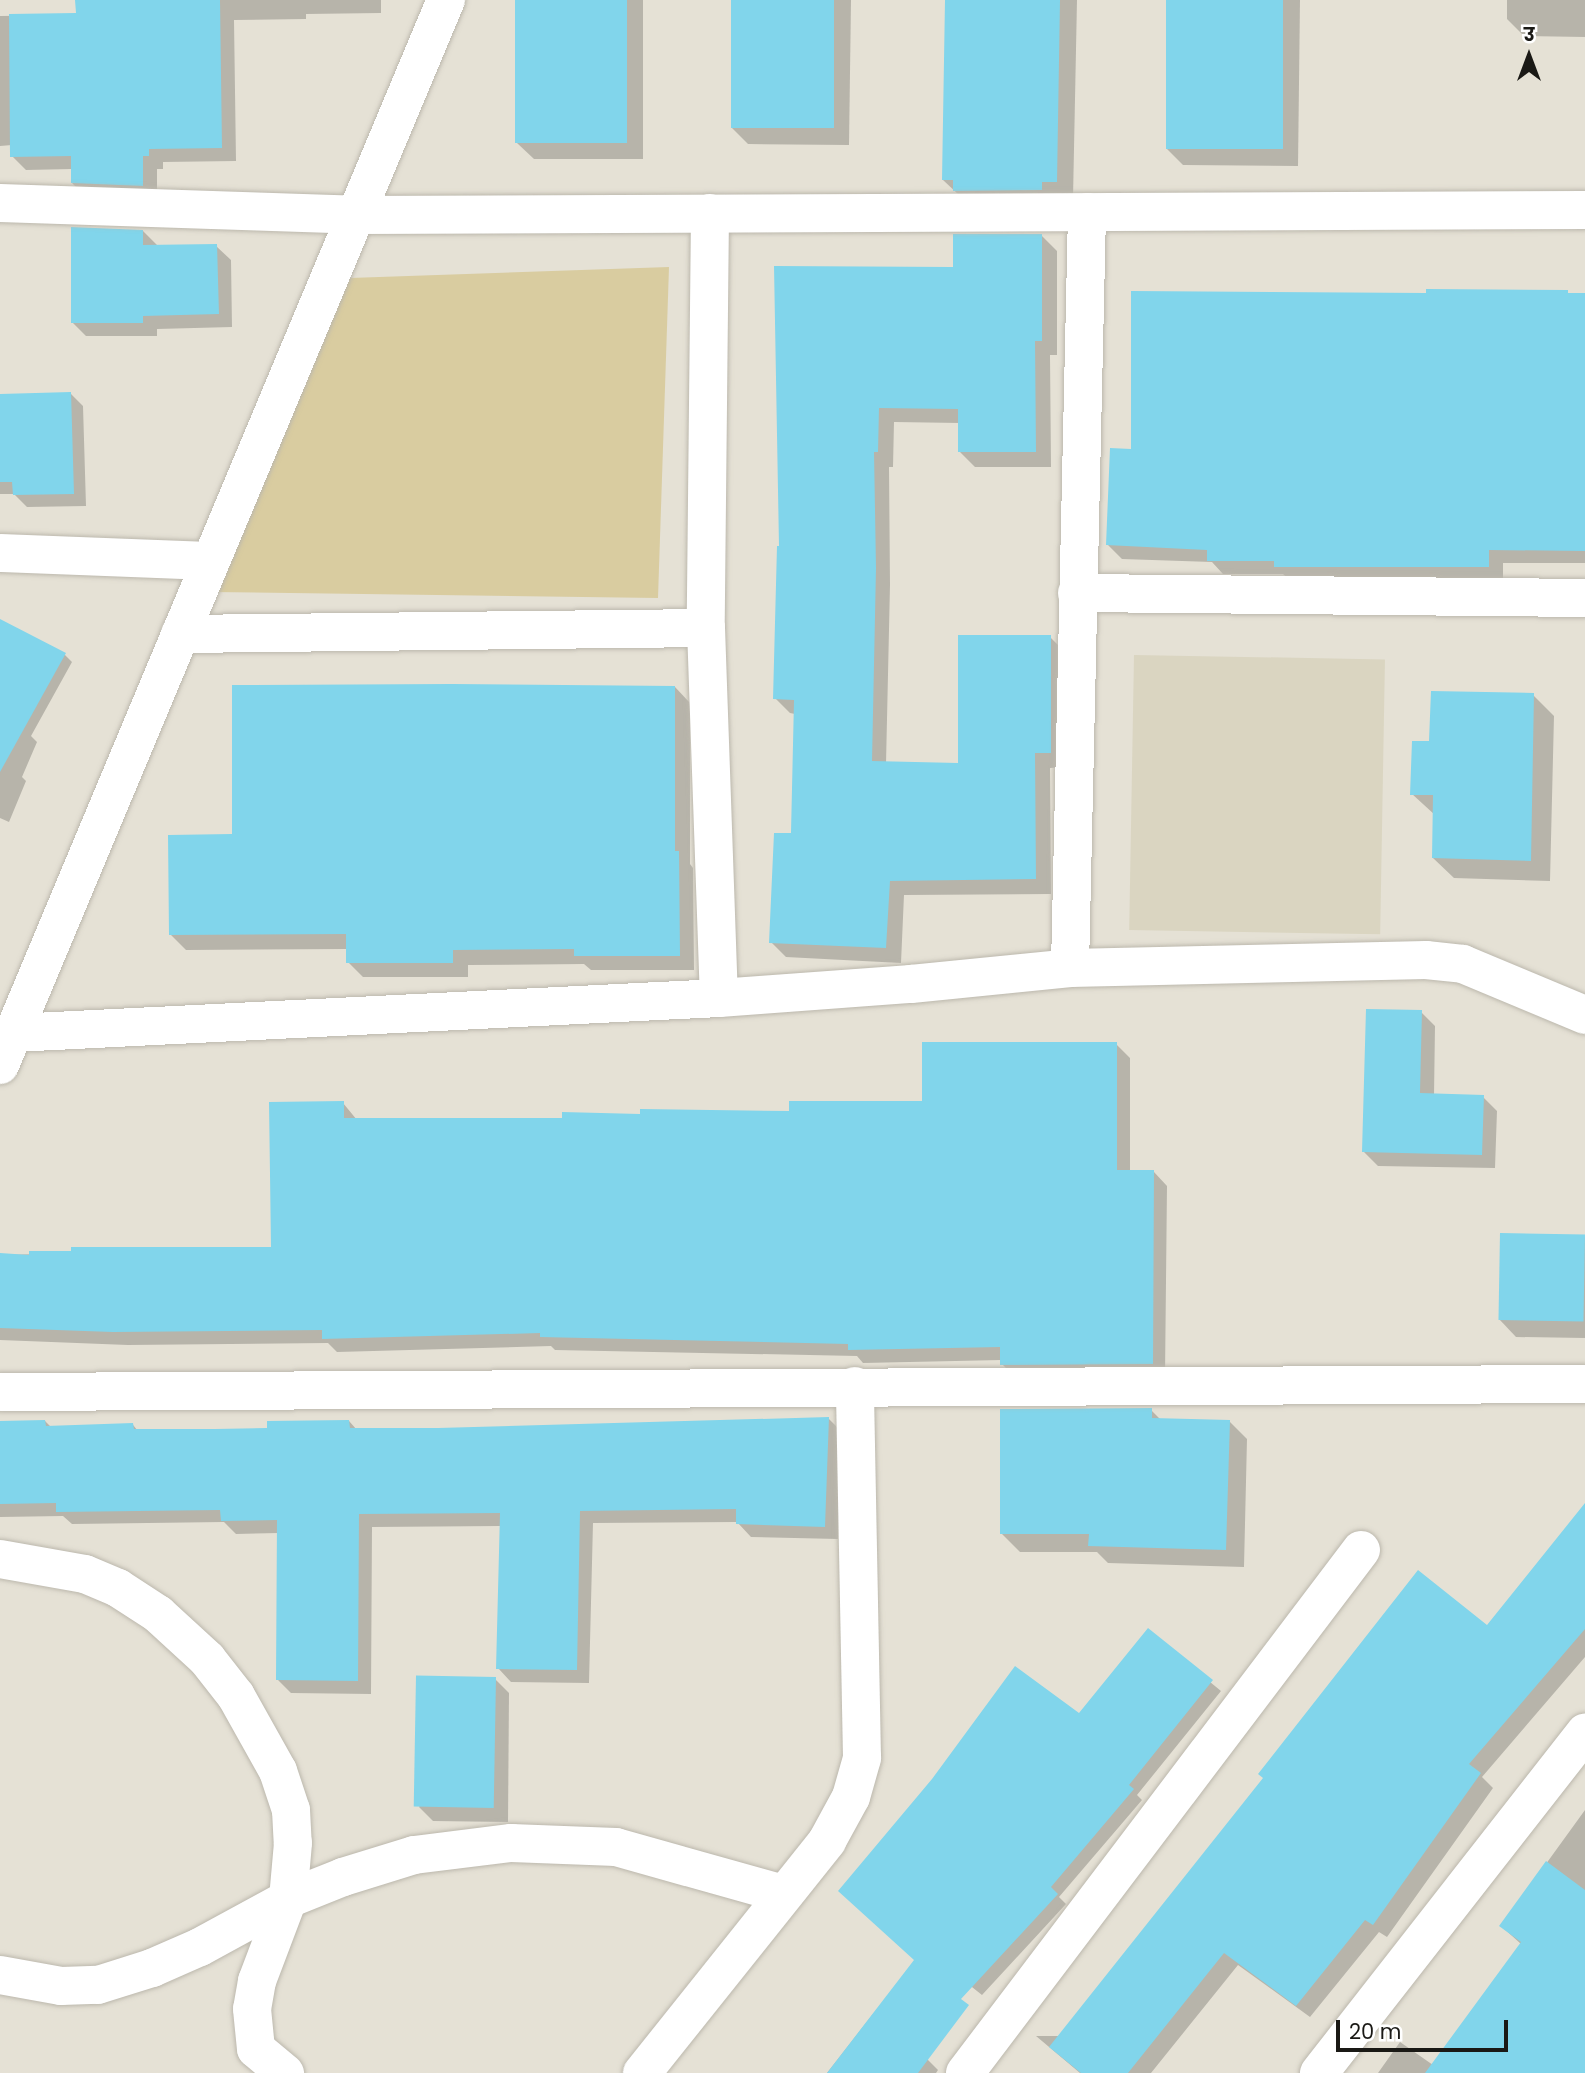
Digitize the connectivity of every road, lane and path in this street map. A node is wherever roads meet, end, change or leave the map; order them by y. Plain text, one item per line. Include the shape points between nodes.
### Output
1 (446, 0) edge
2 (0, 203) edge
3 (1585, 210) edge
4 (1087, 212) junction
5 (710, 214) junction
6 (356, 215) junction
7 (0, 553) edge
8 (211, 561) junction
9 (1077, 593) junction
10 (1585, 598) edge
11 (706, 628) junction
12 (180, 635) junction
13 (1070, 968) junction
14 (719, 998) junction
15 (1585, 1015) edge
16 (7, 1049) edge
17 (1585, 1384) edge
18 (855, 1386) junction
19 (0, 1392) edge
20 (1361, 1550) dead end
21 (0, 1559) edge
22 (1585, 1732) edge
23 (783, 1894) junction
24 (288, 1899) junction
25 (0, 1975) edge
26 (285, 2073) edge
27 (642, 2073) edge
28 (965, 2073) edge
29 (1319, 2073) edge

1 - 6 street
2 - 6 street
3 - 4 street
4 - 5 street
4 - 9 street
5 - 6 street
5 - 11 street
6 - 8 street
7 - 8 street
8 - 12 street
9 - 10 street
9 - 13 street
11 - 12 street
11 - 14 street
12 - 16 street
13 - 14 street
13 - 15 street via 1426,960 1463,964
14 - 16 street
17 - 18 street
18 - 19 street
18 - 23 street via 862,1758 851,1797 827,1841
20 - 28 street
21 - 24 street via 85,1574 118,1588 182,1633 207,1658 236,1696 278,1771 291,1810
22 - 29 street
23 - 24 street via 616,1847 511,1843 414,1855
23 - 27 street
24 - 25 street via 200,1947 98,1985 61,1986
24 - 26 street via 257,1981 252,2009 256,2049

